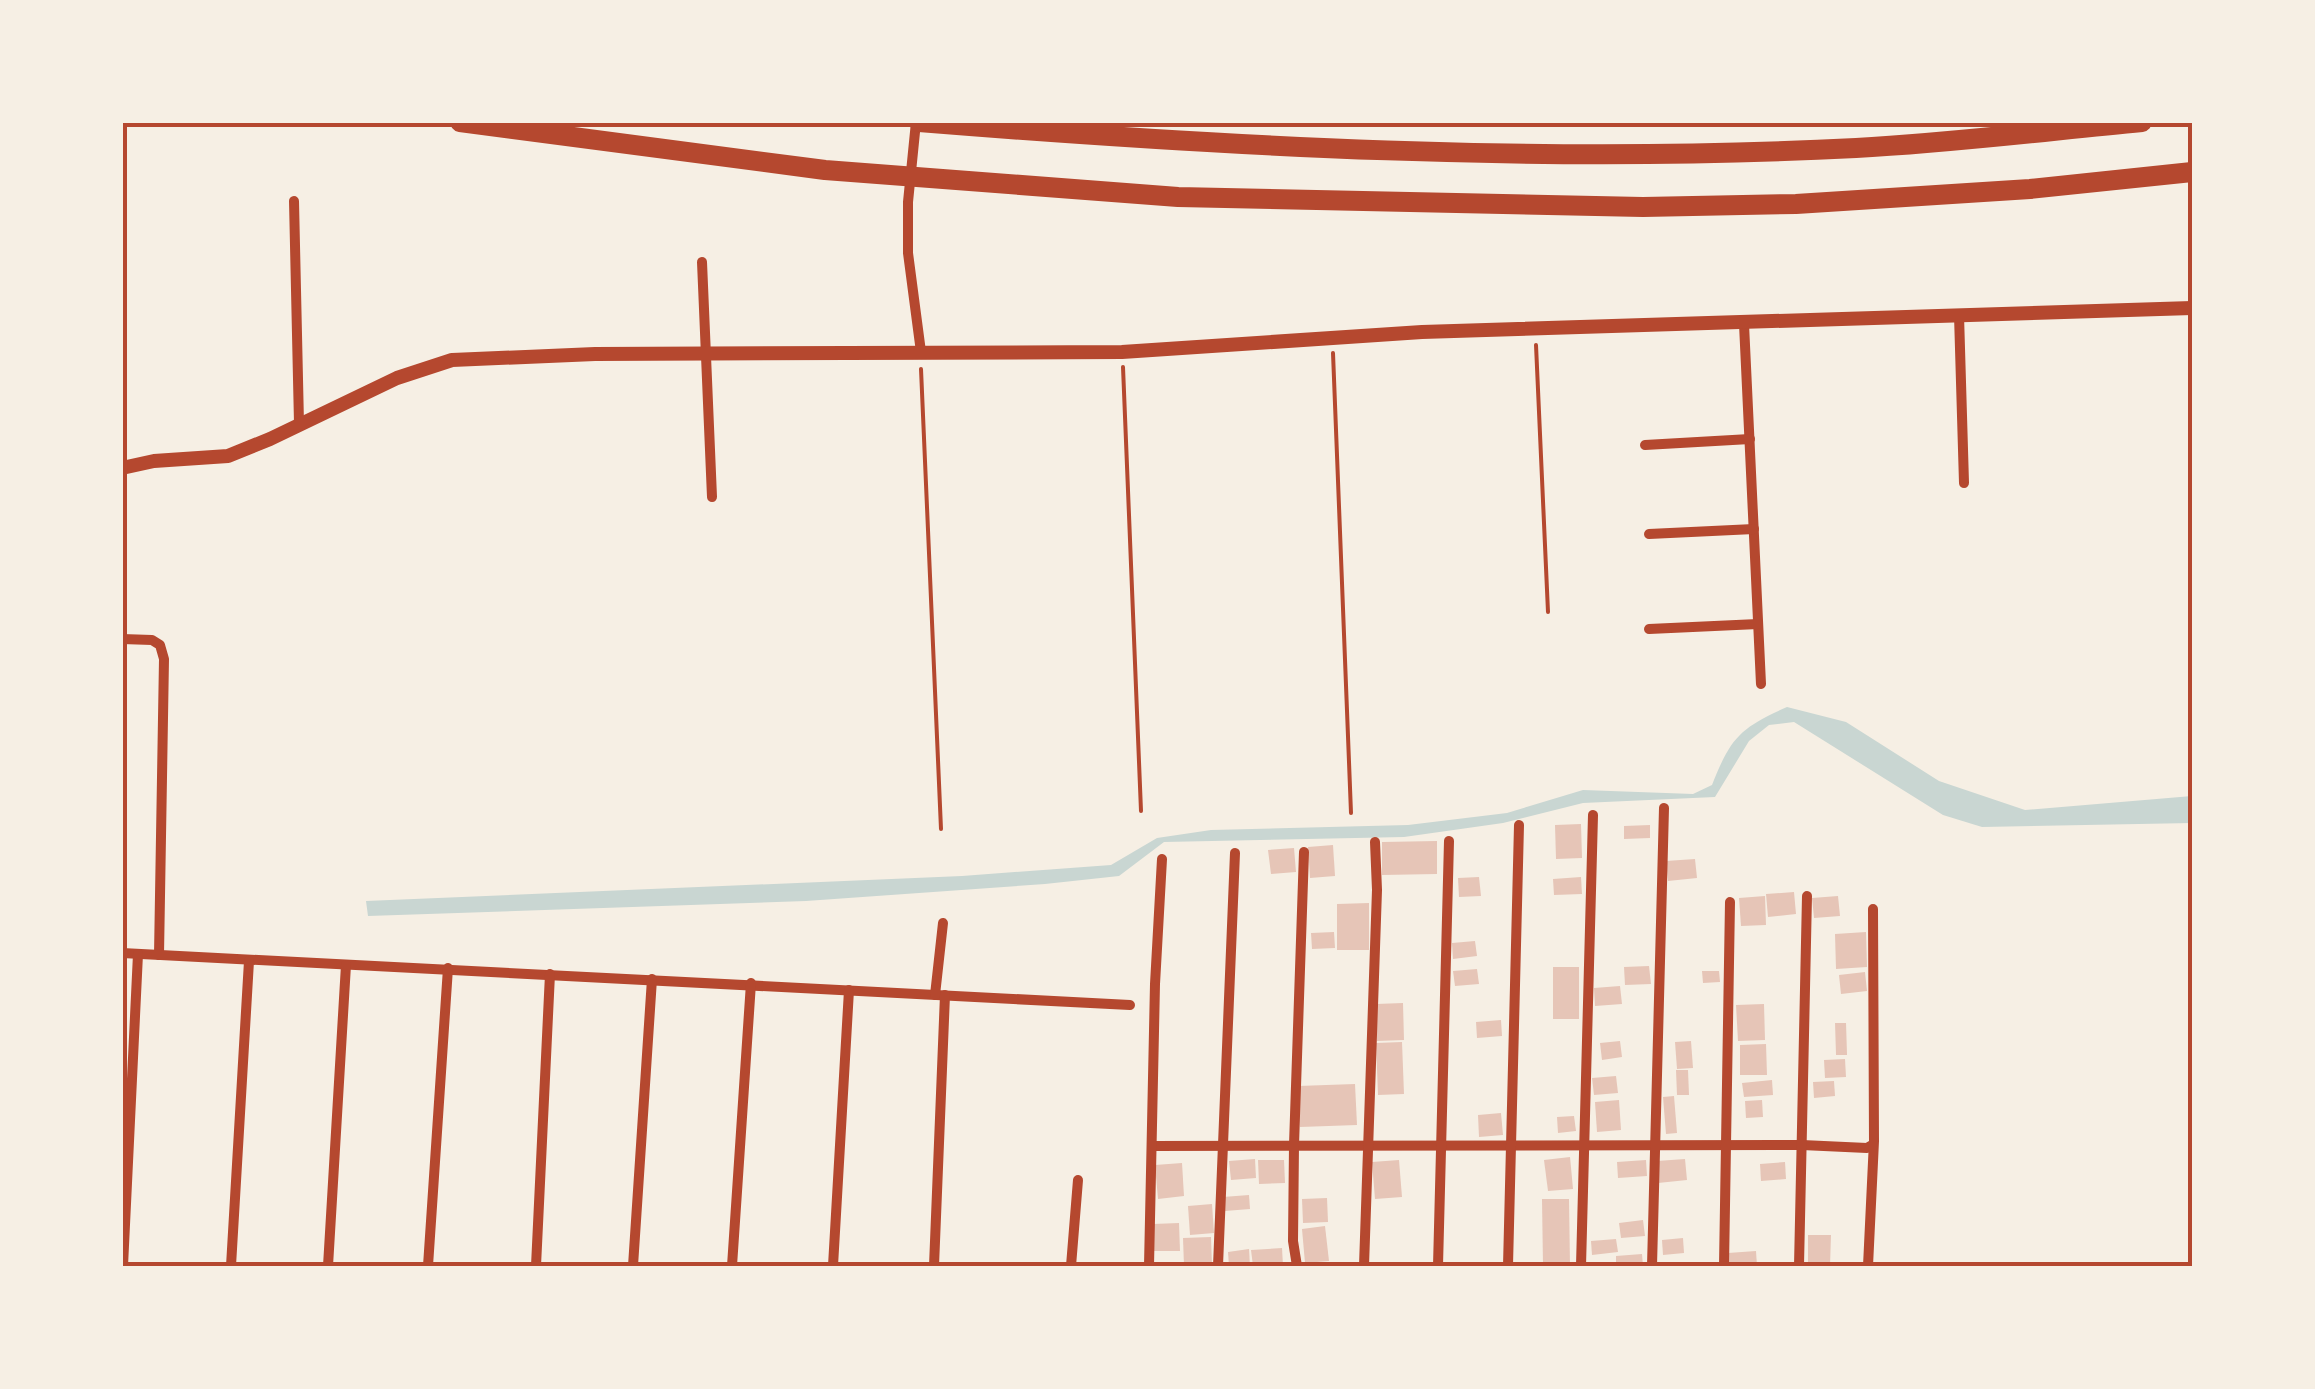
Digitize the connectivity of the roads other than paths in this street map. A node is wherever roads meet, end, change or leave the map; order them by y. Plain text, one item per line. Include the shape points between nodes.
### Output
1 (460, 122) edge
2 (918, 122) edge
3 (2142, 122) edge
4 (2192, 172) edge
5 (294, 201) dead end
6 (702, 262) dead end
7 (2192, 308) edge
8 (1959, 315) junction
9 (1744, 324) junction
10 (920, 352) junction
11 (705, 353) junction
12 (298, 423) junction
13 (1750, 439) junction
14 (1644, 445) dead end
15 (122, 468) edge
16 (1964, 483) dead end
17 (712, 497) dead end
18 (1754, 529) junction
19 (1649, 534) dead end
20 (1758, 624) junction
21 (1649, 628) dead end
22 (122, 639) edge
23 (1760, 684) dead end
24 (1664, 808) dead end
25 (1593, 816) dead end
26 (1519, 825) dead end
27 (1449, 841) dead end
28 (1374, 842) dead end
29 (1304, 852) dead end
30 (1235, 853) dead end
31 (1162, 859) dead end
32 (1808, 896) dead end
33 (1730, 902) dead end
34 (1873, 909) dead end
35 (944, 923) dead end
36 (122, 953) edge
37 (138, 954) junction
38 (159, 955) junction
39 (249, 960) junction
40 (346, 964) junction
41 (448, 968) junction
42 (550, 974) junction
43 (652, 979) junction
44 (751, 983) junction
45 (849, 990) junction
46 (940, 995) junction
47 (1130, 1005) dead end
48 (1294, 1145) junction
49 (1367, 1145) junction
50 (1656, 1145) junction
51 (1802, 1145) junction
52 (1872, 1145) junction
53 (1152, 1146) junction
54 (1222, 1146) junction
55 (1512, 1146) junction
56 (1586, 1146) junction
57 (1727, 1146) junction
58 (1442, 1147) junction
59 (1078, 1180) dead end
60 (122, 1266) edge
61 (231, 1266) edge
62 (328, 1266) edge
63 (428, 1266) edge
64 (536, 1266) edge
65 (633, 1266) edge
66 (732, 1266) edge
67 (834, 1266) edge
68 (934, 1266) edge
69 (1072, 1266) edge
70 (1149, 1266) edge
71 (1218, 1266) edge
72 (1297, 1266) edge
73 (1364, 1266) edge
74 (1438, 1266) edge
75 (1508, 1266) edge
76 (1581, 1266) edge
77 (1652, 1266) edge
78 (1724, 1266) edge
79 (1799, 1266) edge
80 (1868, 1266) edge

1 - 4 highway via 825,170 1178,197 1777,204 2030,190
2 - 3 highway via 1145,140 1510,154 1856,148
2 - 10 street via 908,253
5 - 12 street
6 - 11 street
7 - 8 street
8 - 9 street
8 - 16 street
9 - 10 street via 1122,352
9 - 13 street
10 - 11 street
11 - 12 street via 452,360
11 - 17 street
12 - 15 street via 228,456
13 - 14 street
13 - 18 street
18 - 19 street
18 - 20 street
20 - 21 street
20 - 23 street
22 - 38 street via 152,640 164,659
24 - 50 street
25 - 56 street
26 - 55 street
27 - 58 street
28 - 49 street via 1378,890
29 - 48 street
30 - 54 street
31 - 53 street
32 - 51 street
33 - 57 street
34 - 52 street
35 - 46 street
36 - 37 street
37 - 38 street
37 - 60 street
38 - 39 street
39 - 40 street
39 - 61 street
40 - 41 street
40 - 62 street
41 - 42 street
41 - 63 street
42 - 43 street
42 - 64 street
43 - 44 street
43 - 65 street
44 - 45 street
44 - 66 street
45 - 46 street
45 - 67 street
46 - 47 street
46 - 68 street
48 - 49 street
48 - 54 street
48 - 72 street
49 - 58 street
49 - 73 street
50 - 56 street
50 - 57 street
50 - 77 street
51 - 52 street
51 - 57 street
51 - 79 street
52 - 80 street
53 - 54 street
53 - 70 street
54 - 71 street
55 - 56 street
55 - 58 street
55 - 75 street
56 - 76 street
57 - 78 street
58 - 74 street
59 - 69 street

